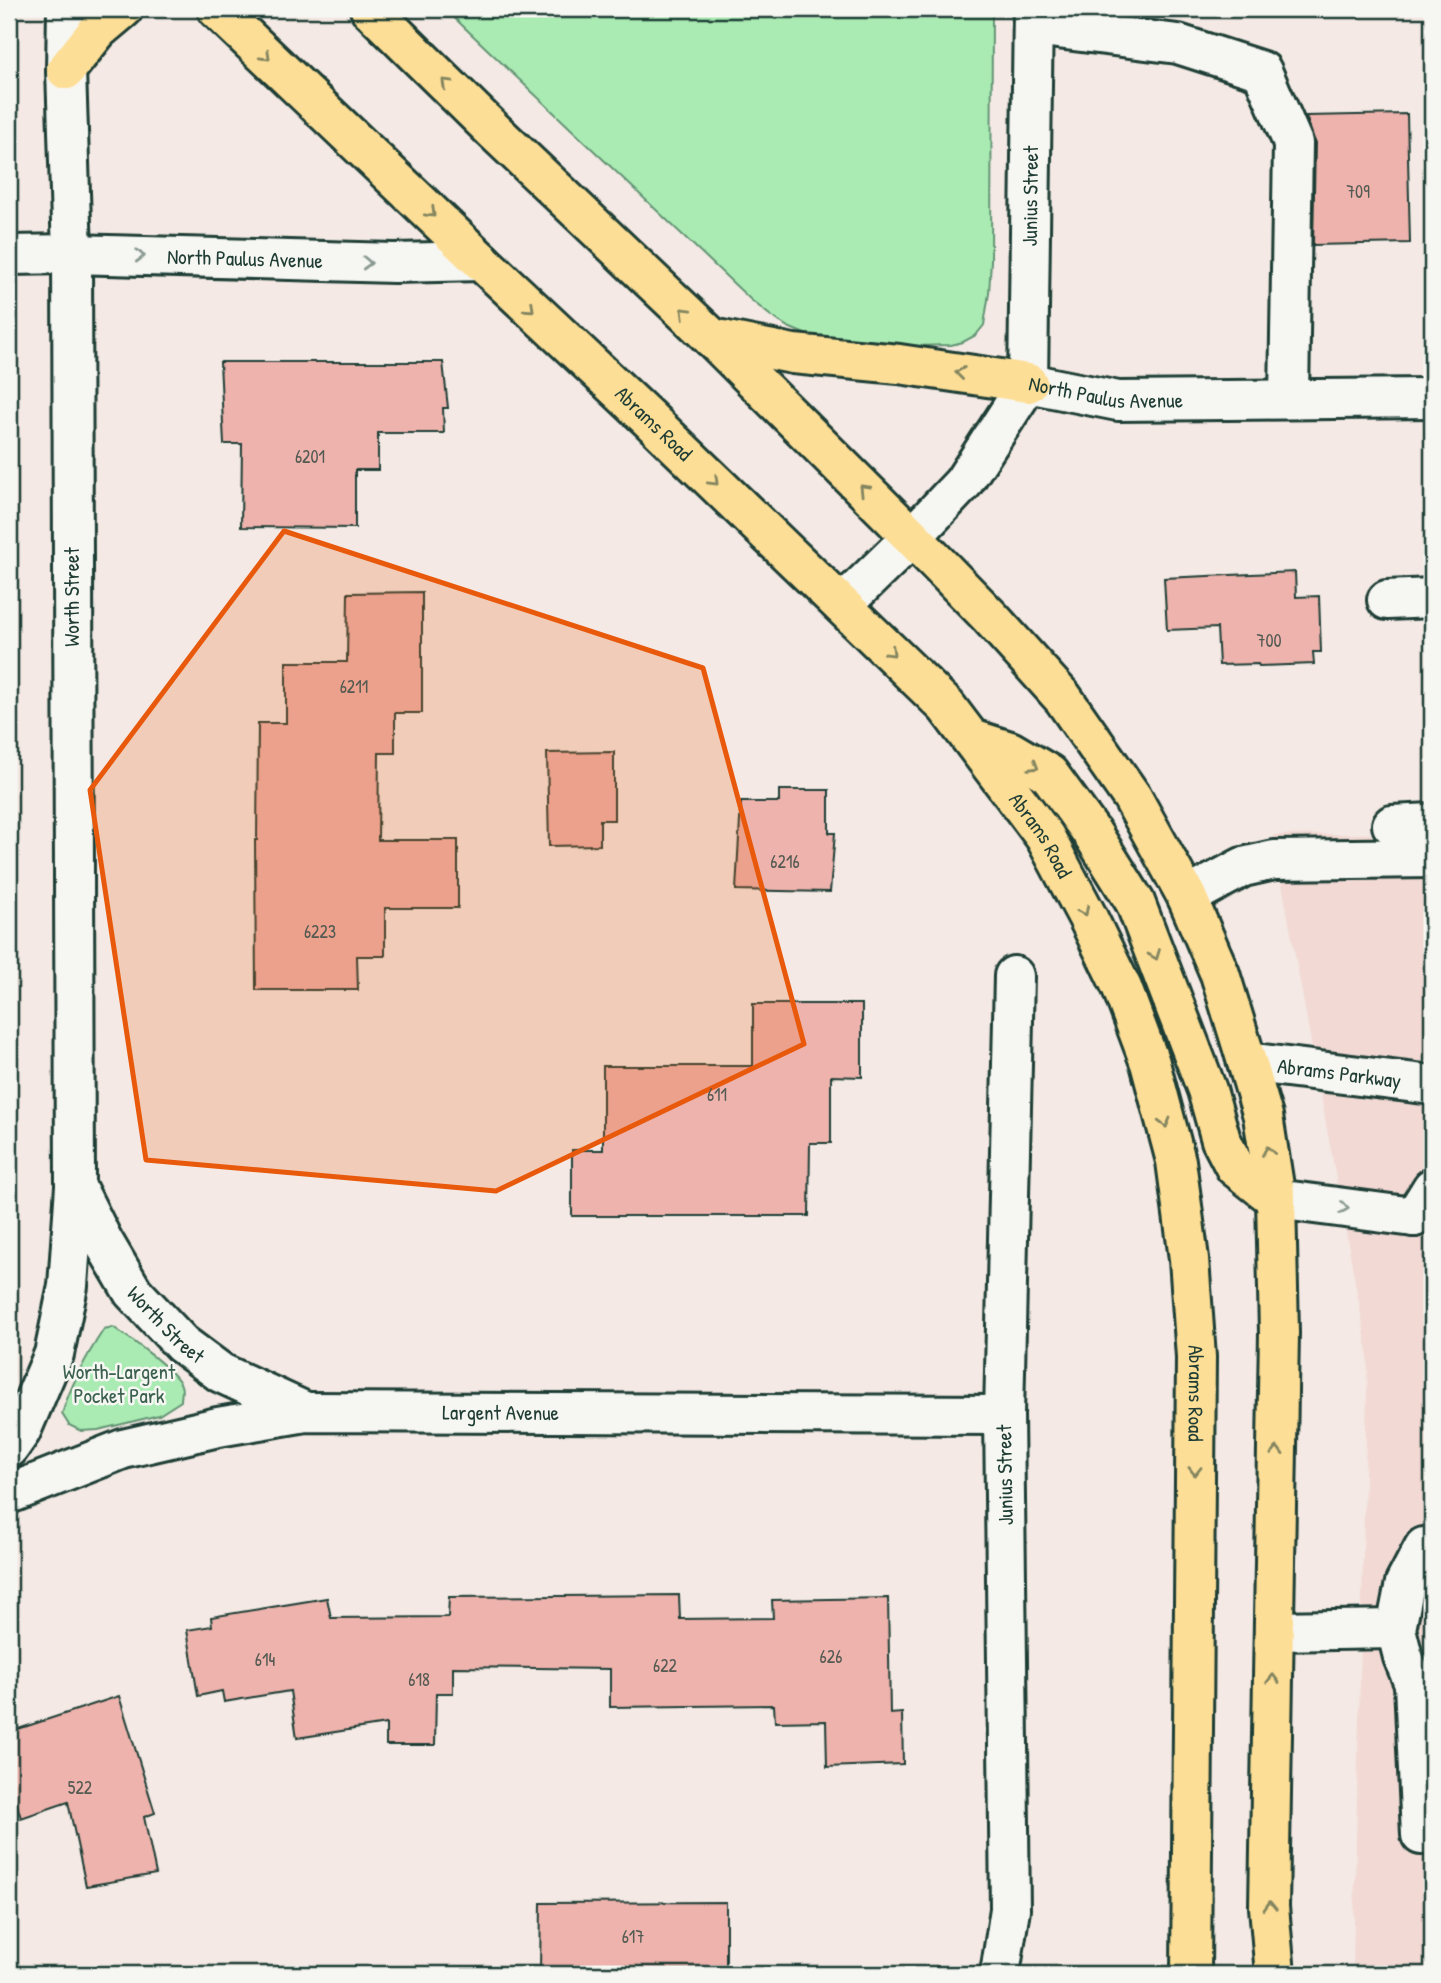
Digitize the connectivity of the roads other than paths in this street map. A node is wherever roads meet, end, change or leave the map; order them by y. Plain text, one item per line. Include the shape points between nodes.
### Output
1 (67, 9) edge
2 (123, 9) edge
3 (217, 9) edge
4 (370, 9) edge
5 (1033, 18) edge
6 (66, 70) junction
7 (72, 254) junction
8 (9, 255) edge
9 (481, 261) junction
10 (712, 338) junction
11 (1028, 383) junction
12 (1432, 398) edge
13 (1289, 399) junction
14 (912, 537) junction
15 (1432, 598) edge
16 (1387, 600) dead end
17 (842, 604) junction
18 (972, 739) junction
19 (1432, 823) edge
20 (1392, 825) dead end
21 (1432, 858) edge
22 (1187, 897) junction
23 (1014, 976) dead end
24 (1247, 1062) junction
25 (1432, 1086) edge
26 (75, 1185) junction
27 (1276, 1199) junction
28 (1426, 1214) edge
29 (306, 1412) junction
30 (1004, 1415) junction
31 (9, 1448) edge
32 (9, 1494) edge
33 (1424, 1547) dead end
34 (1396, 1629) junction
35 (1274, 1631) junction
36 (1423, 1693) edge
37 (1421, 1835) dead end
38 (1000, 1974) edge
39 (1191, 1974) edge
40 (1275, 1974) edge

1 - 6 street, Worth Street
2 - 6 main road via 98,30
3 -> 9 main road, Abrams Road
10 -> 4 main road
5 - 11 street, Junius Street
5 - 13 street via 1178,44 1262,71 1293,143
6 - 7 street, Worth Street
7 - 8 street, North Paulus Avenue
7 -> 9 street, North Paulus Avenue
7 - 26 street, Worth Street
9 -> 17 main road, Abrams Road
11 -> 10 main road via 793,354
14 -> 10 main road
11 - 13 street, North Paulus Avenue via 1118,401
11 - 14 street, North Paulus Avenue via 963,483
12 - 13 street, North Paulus Avenue
14 - 17 street, North Paulus Avenue
14 - 22 main road via 1063,698 1132,797
15 - 16 street
17 -> 18 main road, Abrams Road via 946,706
18 -> 27 main road via 1010,751 1049,774 1092,833 1135,902 1207,1090 1221,1140 1235,1167
18 -> 39 main road, Abrams Road via 1045,837 1111,964 1150,1063 1175,1161 1196,1357
19 - 20 street
21 - 22 street via 1274,860 1243,867
22 - 24 main road via 1220,974
23 - 30 street, Junius Street
24 - 25 street, Abrams Parkway
27 -> 24 main road via 1263,1116
26 - 29 street, Worth Street via 133,1292 182,1344 221,1373
26 - 31 street, Worth Street via 68,1286 54,1354
27 -> 28 street
35 -> 27 main road via 1279,1333
29 - 30 street, Largent Avenue
29 - 32 street, Largent Avenue via 123,1449
30 - 38 street, Junius Street via 1010,1909
33 - 34 street via 1405,1583
34 - 35 street
34 - 36 street via 1403,1657
40 -> 35 main road via 1269,1907
36 - 37 street

